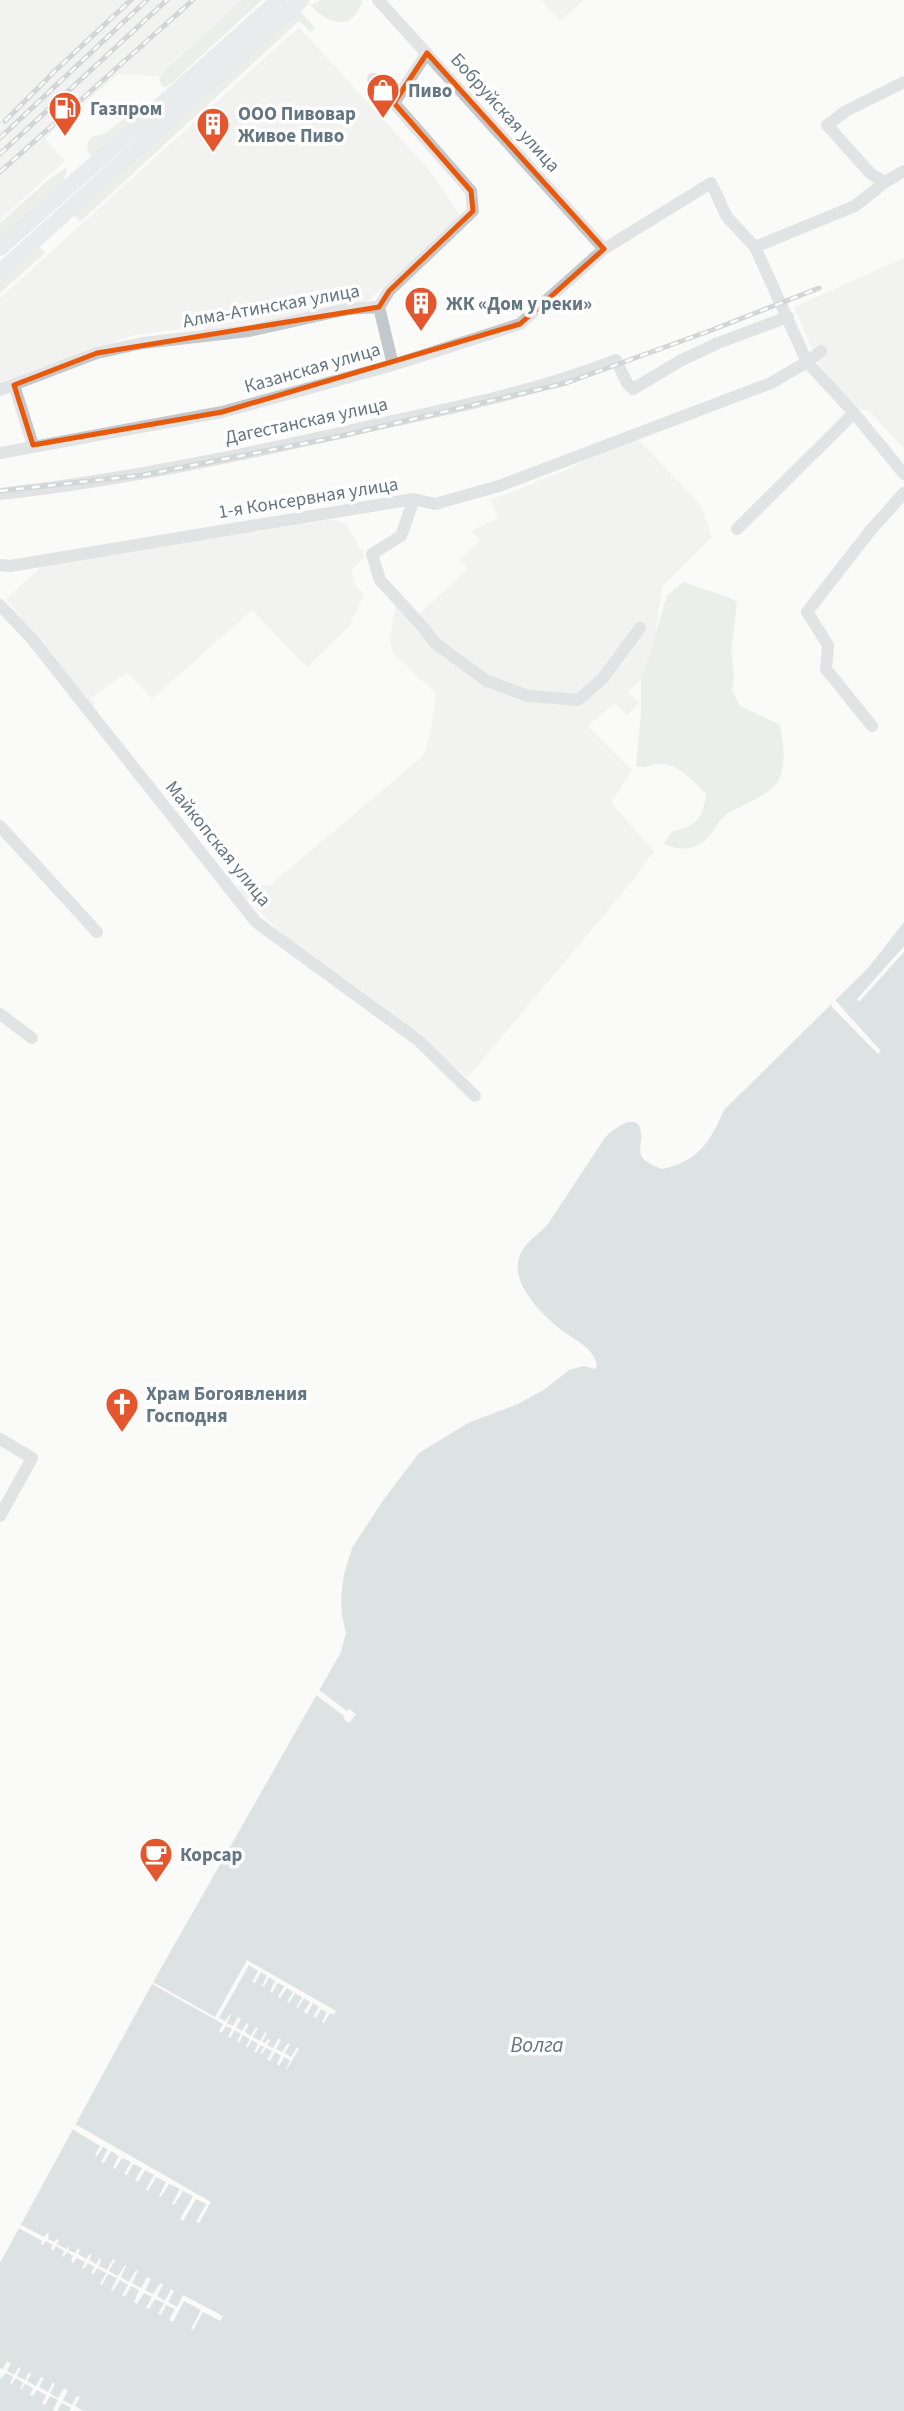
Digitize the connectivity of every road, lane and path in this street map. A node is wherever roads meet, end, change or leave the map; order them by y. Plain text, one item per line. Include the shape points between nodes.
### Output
1 (279, 0) edge
2 (300, 0) edge
3 (378, 0) edge
4 (427, 53) junction
5 (373, 79) dead end
6 (904, 82) edge
7 (394, 103) junction
8 (904, 171) edge
9 (885, 182) junction
10 (755, 247) junction
11 (0, 248) edge
12 (604, 249) junction
13 (0, 272) edge
14 (379, 307) junction
15 (788, 317) junction
16 (821, 351) dead end
17 (807, 362) junction
18 (393, 365) junction
19 (14, 385) junction
20 (0, 390) edge
21 (854, 413) junction
22 (33, 445) junction
23 (0, 453) edge
24 (904, 474) edge
25 (904, 493) edge
26 (0, 494) edge
27 (414, 499) junction
28 (737, 529) dead end
29 (0, 565) edge
30 (0, 605) edge
31 (640, 628) dead end
32 (872, 726) dead end
33 (0, 826) edge
34 (97, 932) dead end
35 (0, 1014) edge
36 (32, 1038) dead end
37 (475, 1096) dead end
38 (0, 1439) edge
39 (0, 1516) edge

1 - 11 main road
2 - 13 main road
3 - 4 street, Бобруйская улица
4 - 7 street
4 - 12 street, Бобруйская улица
5 - 7 street, Алма-Атинская улица
6 - 9 street via 827,125 871,174
7 - 14 street, Алма-Атинская улица via 471,191 473,211 389,291
8 - 9 street
9 - 10 street via 855,206
10 - 12 street, Казанская улица via 727,217 711,183
10 - 15 street
12 - 18 street, Казанская улица via 520,324
14 - 18 street
14 - 19 street, Алма-Атинская улица via 348,309 249,331 143,343 97,353
15 - 17 street
15 - 26 street, Дагестанская улица via 718,343 633,389 616,360 542,385 283,445 138,474
16 - 17 street, 1-я Консервная улица
17 - 21 street
17 - 27 street, 1-я Консервная улица via 771,383 499,486 435,504
18 - 22 street, Казанская улица via 222,412
19 - 20 street, Алма-Атинская улица
19 - 22 street
21 - 24 street
21 - 28 street
22 - 23 street, Казанская улица
25 - 32 street via 807,612 828,645 826,668
27 - 29 street, 1-я Консервная улица
27 - 31 street via 401,536 373,554 380,580 435,643 487,681 528,696 578,700 603,678
30 - 37 street, Майкопская улица via 32,639 256,922 419,1041
33 - 34 street
35 - 36 street
38 - 39 street via 32,1458

